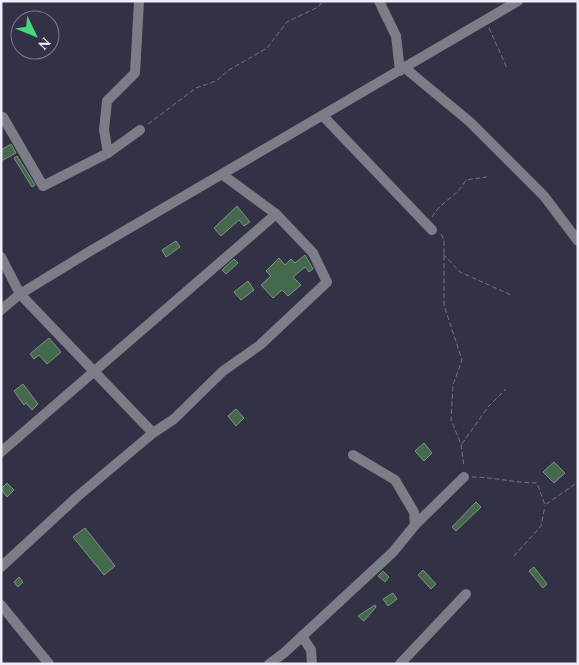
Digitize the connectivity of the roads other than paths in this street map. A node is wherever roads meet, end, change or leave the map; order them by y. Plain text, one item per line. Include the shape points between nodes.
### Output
1 (139, 1) edge
2 (379, 1) edge
3 (518, 1) edge
4 (402, 69) junction
5 (2, 116) edge
6 (323, 116) junction
7 (140, 130) road end
8 (108, 152) junction
9 (223, 175) junction
10 (276, 214) junction
11 (432, 230) road end
12 (578, 241) edge
13 (1, 257) edge
14 (20, 294) junction
15 (1, 310) edge
16 (93, 373) junction
17 (153, 433) junction
18 (1, 452) edge
19 (354, 455) dead end
20 (464, 477) road end
21 (415, 525) junction
22 (1, 567) edge
23 (466, 594) dead end
24 (1, 605) edge
25 (302, 636) junction
26 (50, 664) edge
27 (269, 664) edge
28 (312, 664) edge
29 (400, 664) edge

1 - 8 street via 135,73 107,101 104,117
2 - 4 street via 396,36
3 - 4 street
4 - 6 street
4 - 12 street via 470,122 544,196
5 - 8 street via 43,186
6 - 9 street
6 - 11 street
7 - 8 street
9 - 10 street
9 - 14 street
10 - 16 street
10 - 17 street via 313,253 327,282 260,345 223,372
13 - 14 street
14 - 15 street
14 - 16 street
16 - 17 street
16 - 18 street
17 - 22 street
19 - 21 street via 395,480 414,512
20 - 21 street
21 - 25 street via 393,552
23 - 29 street
24 - 26 street
25 - 27 street
25 - 28 street via 311,650

